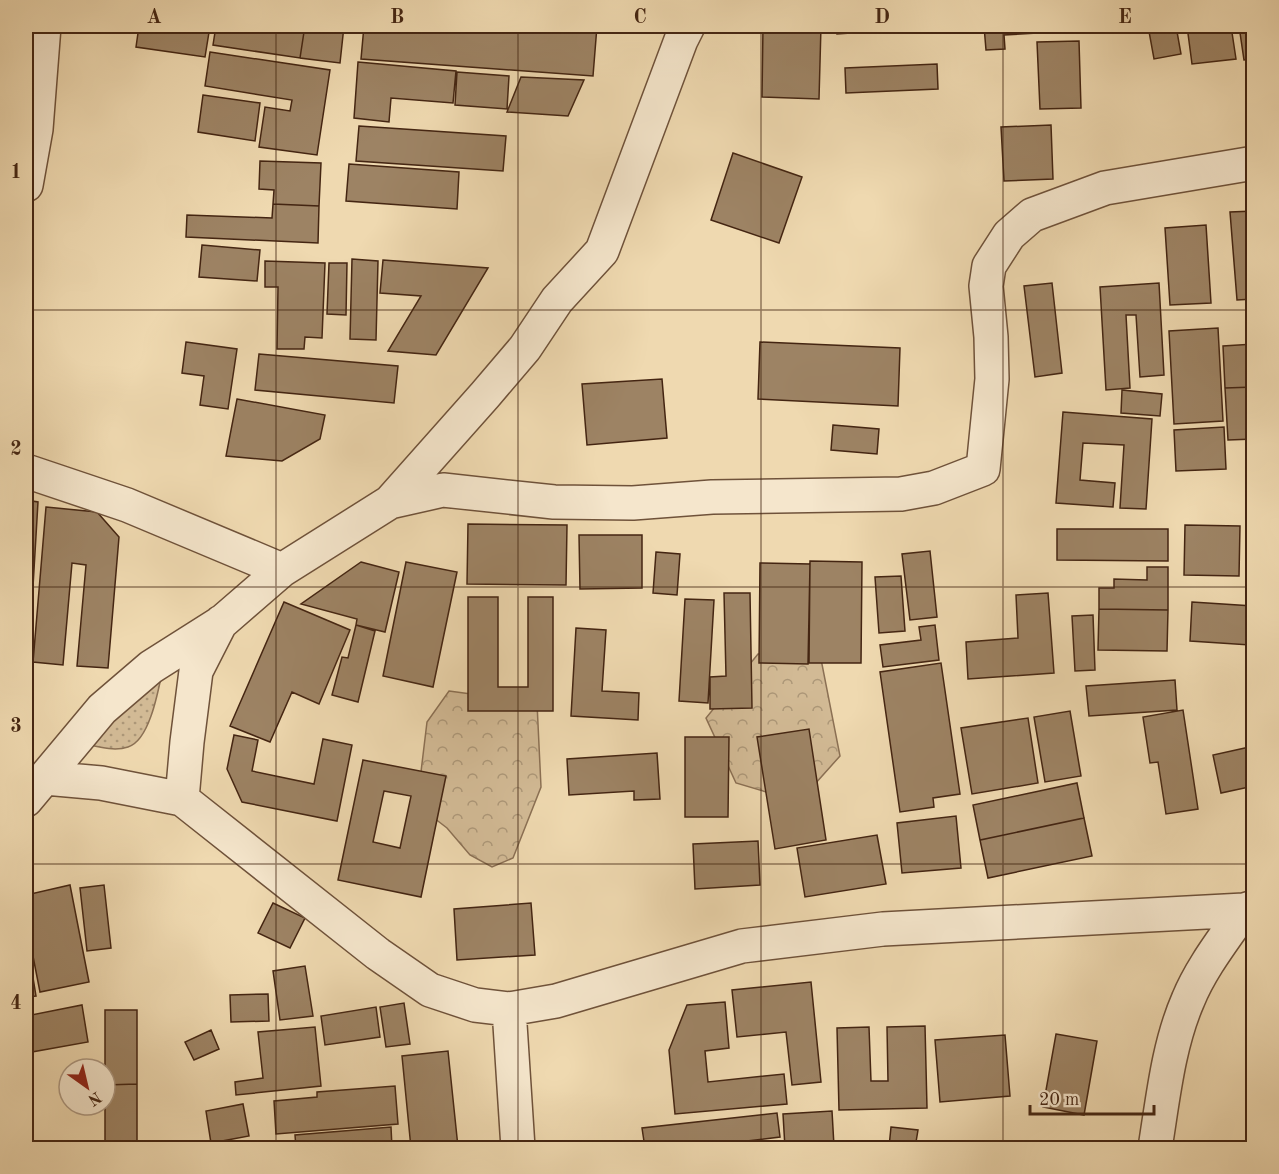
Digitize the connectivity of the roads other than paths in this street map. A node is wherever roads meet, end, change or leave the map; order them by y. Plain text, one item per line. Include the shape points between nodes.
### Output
1 (44, 26) edge
2 (688, 26) edge
3 (1254, 163) edge
4 (26, 185) edge
5 (26, 471) edge
6 (390, 502) junction
7 (282, 570) junction
8 (222, 622) junction
9 (35, 789) edge
10 (182, 799) junction
11 (1249, 908) edge
12 (510, 1009) junction
13 (518, 1149) edge
14 (1155, 1149) edge

1 - 4 street via 36,129
2 - 6 street via 602,251 557,300 525,348
3 - 6 street via 1105,188 1032,215 1009,235 989,266 986,286 992,379 983,469 934,488 901,494 712,497 633,503 512,499 443,490
5 - 7 street via 127,505
6 - 7 street
7 - 8 street
8 - 9 street via 151,667 102,709
8 - 10 street via 196,671
9 - 10 street via 100,783
10 - 12 street via 378,954 430,990 475,1005
11 - 12 street via 883,929 742,946 556,1001
11 - 14 street via 1203,971 1184,1009 1174,1038
12 - 13 street

